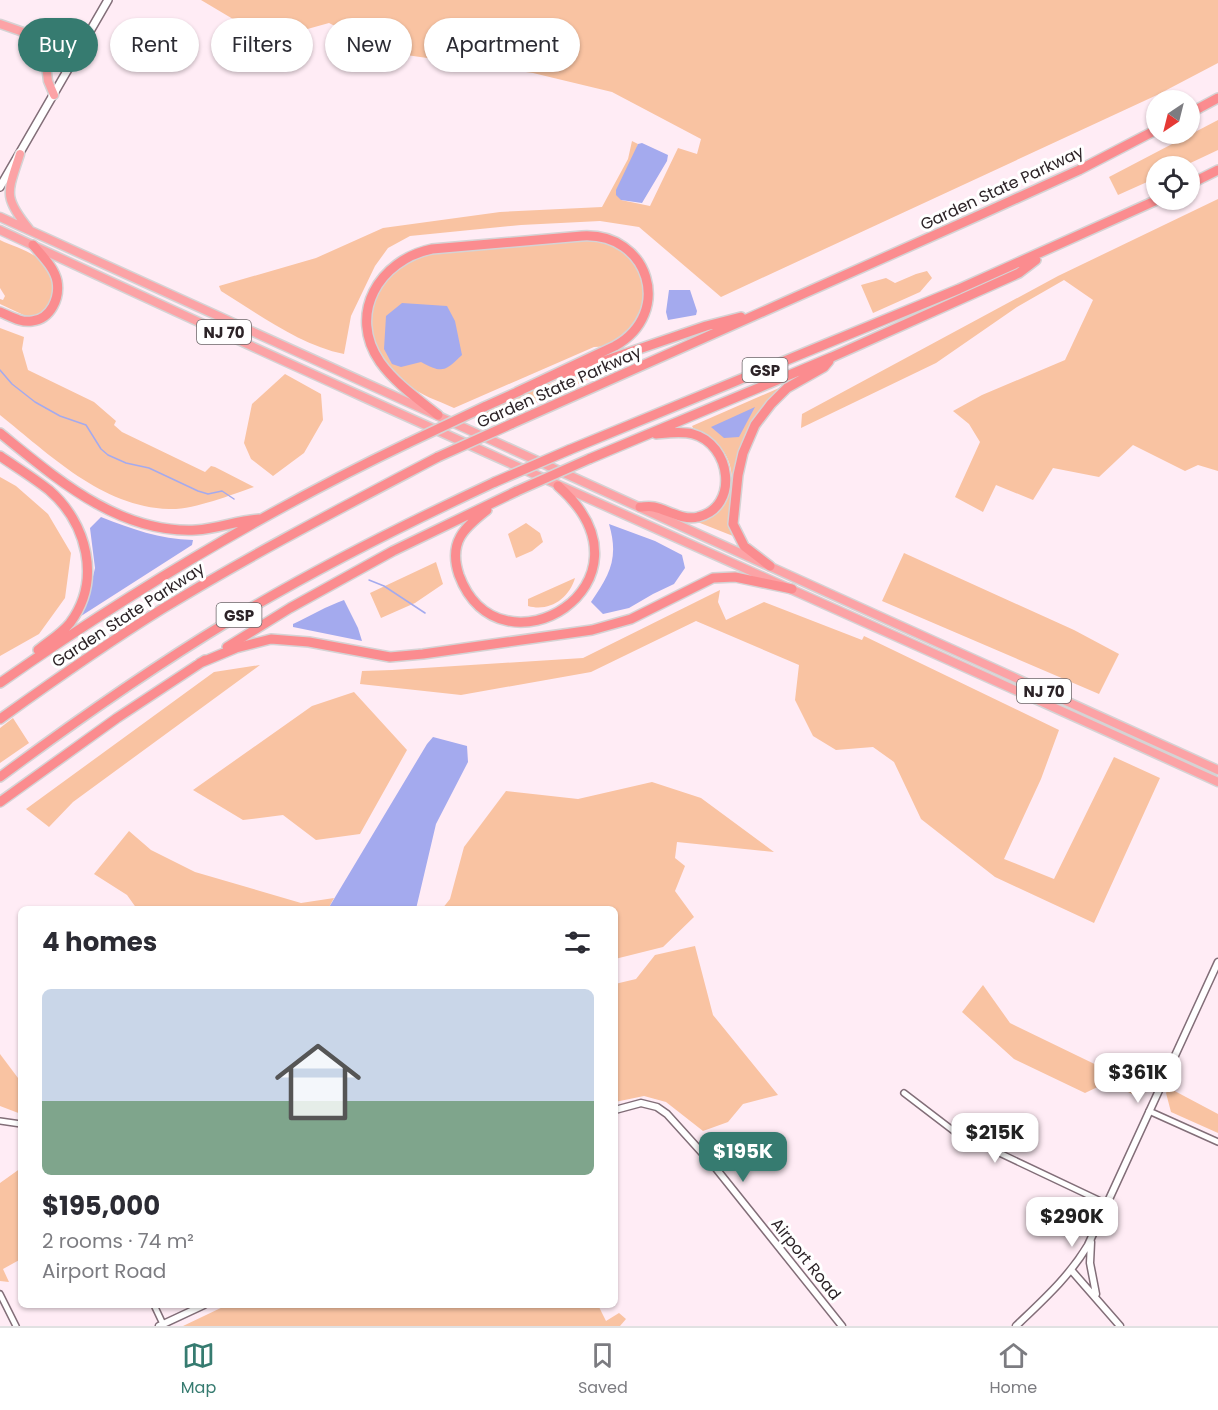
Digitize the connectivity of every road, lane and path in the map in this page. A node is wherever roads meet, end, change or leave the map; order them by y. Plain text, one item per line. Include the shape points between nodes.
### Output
1 (108, 0) edge
2 (0, 24) edge
3 (54, 95) junction
4 (1218, 98) edge
5 (1200, 108) edge
6 (1146, 135) edge
7 (20, 154) junction
8 (1218, 170) edge
9 (1200, 179) edge
10 (0, 187) edge
11 (1146, 205) edge
12 (0, 218) edge
13 (0, 230) edge
14 (31, 232) junction
15 (33, 245) junction
16 (1047, 251) junction
17 (766, 311) junction
18 (0, 312) edge
19 (832, 357) junction
20 (517, 392) junction
21 (438, 415) junction
22 (0, 433) edge
23 (644, 435) junction
24 (0, 456) edge
25 (558, 486) junction
26 (498, 500) junction
27 (640, 507) junction
28 (262, 519) junction
29 (770, 566) junction
30 (792, 589) junction
31 (200, 663) junction
32 (0, 682) edge
33 (0, 719) edge
34 (1218, 770) edge
35 (0, 777) edge
36 (1218, 782) edge
37 (0, 802) edge
38 (1218, 962) edge
39 (904, 1093) dead end
40 (618, 1109) edge
41 (1149, 1111) junction
42 (0, 1121) edge
43 (18, 1124) edge
44 (1218, 1142) edge
45 (1107, 1204) junction
46 (1091, 1237) junction
47 (1072, 1271) junction
48 (0, 1294) edge
49 (1097, 1297) junction
50 (155, 1308) edge
51 (198, 1308) edge
52 (161, 1325) edge
53 (16, 1326) edge
54 (842, 1326) edge
55 (1016, 1326) edge
56 (1120, 1326) edge

1 - 3 main road
2 - 3 highway via 26,33 37,43 45,57
3 - 7 main road
4 - 5 highway
6 - 17 highway, Garden State Parkway / GSP via 1028,194
7 - 10 main road
7 - 14 highway via 10,203
8 - 9 highway
11 - 16 highway, GSP
12 - 14 highway, NJ 70
13 - 15 highway, NJ 70
14 - 21 highway, NJ 70
15 - 18 highway via 54,274 55,304 48,314 32,322
15 - 25 highway, NJ 70
16 - 19 highway via 1019,273
16 - 35 highway, GSP, bridge via 569,450 427,514 230,621 116,694
17 - 20 highway via 706,326
17 - 33 highway, Garden State Parkway / GSP, bridge via 438,458 291,533 160,610
19 - 23 highway
19 - 29 highway via 824,367 787,388 771,404 755,425 743,453 733,524 744,546
20 - 21 highway via 615,346 637,328 646,310 647,282 641,265 624,246 610,238 582,236 432,249 394,265 370,299 370,341 390,374
20 - 28 highway, bridge
21 - 27 highway, NJ 70
22 - 28 highway via 55,477 128,520 196,530
23 - 26 highway, bridge
23 - 27 highway via 694,434 709,442 722,459 726,481 717,504 698,517
24 - 32 highway via 48,490 72,515 84,543 87,571 82,600 69,623
25 - 26 highway via 585,516 591,531 593,570 581,593 567,608 537,621 510,621 484,609 469,594 458,570 460,536 467,525
25 - 30 highway, NJ 70
26 - 31 highway via 365,566
27 - 29 highway, NJ 70
28 - 32 highway
29 - 34 highway, NJ 70
30 - 31 highway via 735,577 713,578 631,619 592,630 390,657 271,639
30 - 36 highway, NJ 70
31 - 37 highway
38 - 41 street
39 - 45 street via 955,1132
40 - 54 street, Airport Road via 641,1103 667,1114 714,1166
41 - 44 street
41 - 45 street
42 - 43 street
45 - 46 street
46 - 47 street
46 - 49 street via 1090,1263
47 - 49 street
47 - 55 street
48 - 53 street
49 - 56 street
50 - 52 street
51 - 52 street

